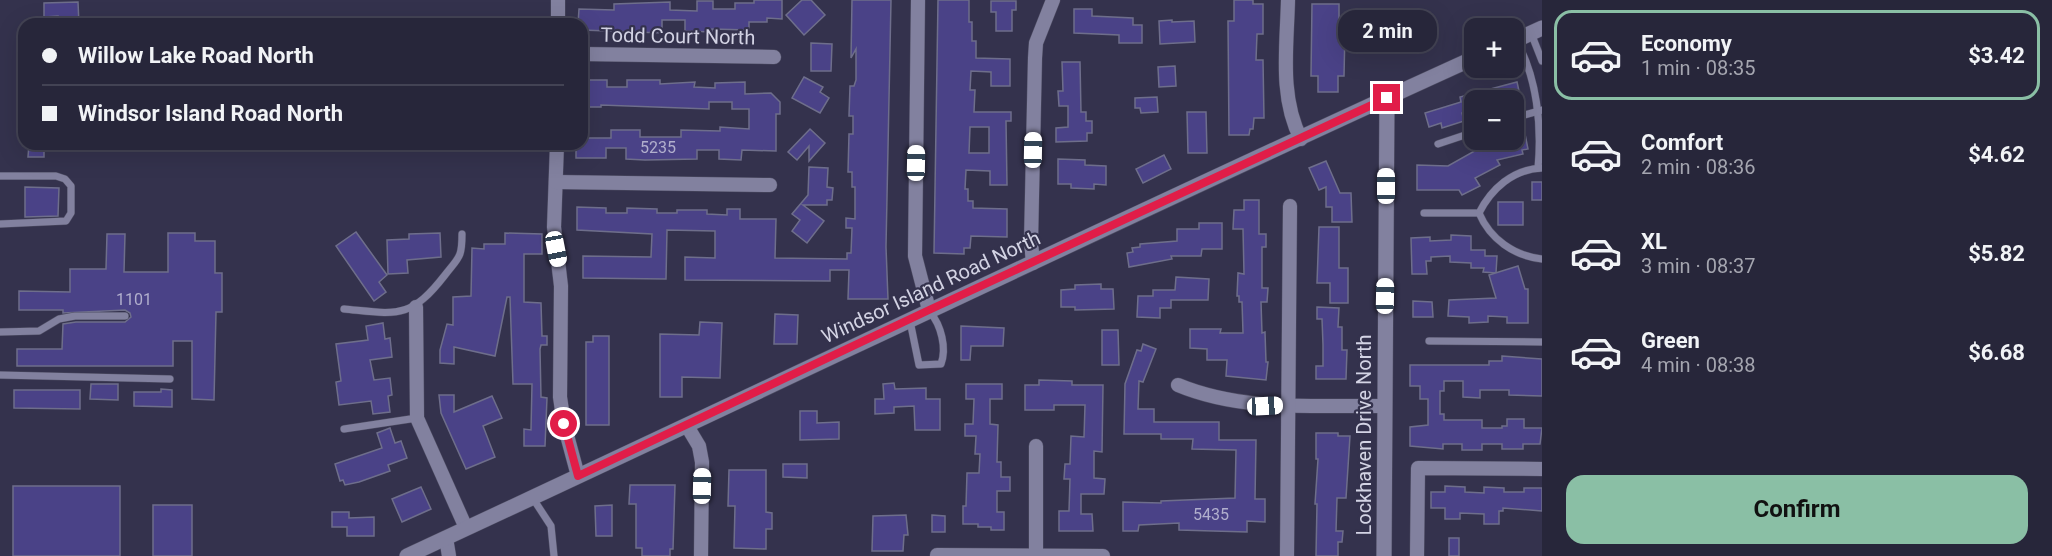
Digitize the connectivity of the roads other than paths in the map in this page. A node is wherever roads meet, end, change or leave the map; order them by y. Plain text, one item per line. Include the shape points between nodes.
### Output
1 (558, 0) edge
2 (918, 0) edge
3 (1053, 0) edge
4 (1288, 0) edge
5 (558, 18) edge
6 (1537, 30) edge
7 (588, 54) edge
8 (774, 57) dead end
9 (1542, 61) edge
10 (1464, 63) edge
11 (1524, 63) edge
12 (1387, 98) junction
13 (1540, 110) edge
14 (1524, 115) edge
15 (1464, 135) edge
16 (1300, 139) junction
17 (1438, 144) dead end
18 (557, 150) edge
19 (1540, 168) edge
20 (0, 176) edge
21 (556, 182) junction
22 (770, 185) dead end
23 (1290, 206) dead end
24 (1424, 213) dead end
25 (1479, 213) junction
26 (0, 224) edge
27 (462, 234) dead end
28 (1542, 259) edge
29 (1033, 263) junction
30 (416, 307) junction
31 (344, 309) dead end
32 (929, 310) junction
33 (125, 316) dead end
34 (909, 319) junction
35 (0, 332) edge
36 (1429, 340) dead end
37 (1542, 342) edge
38 (0, 375) edge
39 (170, 379) dead end
40 (1178, 385) dead end
41 (1288, 405) junction
42 (1384, 406) junction
43 (417, 418) junction
44 (687, 426) junction
45 (344, 429) dead end
46 (1036, 446) dead end
47 (1542, 469) edge
48 (578, 476) junction
49 (532, 497) junction
50 (466, 528) junction
51 (446, 538) junction
52 (937, 555) edge
53 (407, 556) edge
54 (450, 556) edge
55 (554, 556) edge
56 (701, 556) edge
57 (1036, 556) edge
58 (1050, 556) edge
59 (1103, 556) edge
60 (1287, 556) edge
61 (1384, 556) edge
62 (1417, 556) edge

1 - 5 street
2 - 32 street via 915,256
3 - 29 street via 1036,43 1030,242
4 - 16 street via 1287,101
6 - 9 lane
7 - 8 street, Todd Court North
10 - 12 street, Windsor Island Road North
11 - 13 lane
12 - 16 street, Windsor Island Road North
12 - 42 street, Lockhaven Drive North
13 - 14 lane
13 - 19 lane
15 - 17 lane
16 - 29 street, Windsor Island Road North
18 - 21 street
19 - 25 lane via 1507,180 1491,194
20 - 26 lane via 65,179 70,186 71,213 66,221
21 - 22 street
21 - 48 street via 554,227 561,286 560,397
23 - 41 street
24 - 25 lane
25 - 28 lane via 1505,245
27 - 30 lane via 462,253
29 - 32 street, Windsor Island Road North
30 - 31 lane via 391,314
30 - 43 street
32 - 34 street, Windsor Island Road North
32 - 34 lane via 941,332 941,364 919,366
33 - 35 lane via 75,316 59,319 39,331
34 - 44 street, Windsor Island Road North
36 - 37 lane
38 - 39 lane
40 - 41 street via 1199,394 1265,406
41 - 42 street
41 - 60 street
42 - 61 street, Lockhaven Drive North
43 - 45 lane
43 - 50 street
44 - 48 street, Windsor Island Road North
44 - 56 street via 702,454
46 - 57 street
47 - 62 street via 1418,468
48 - 49 street, Windsor Island Road North
49 - 50 street, Windsor Island Road North
49 - 55 lane via 551,526
50 - 51 street, Windsor Island Road North
51 - 53 street, Windsor Island Road North
51 - 54 street
52 - 57 street
57 - 58 street
58 - 59 street

